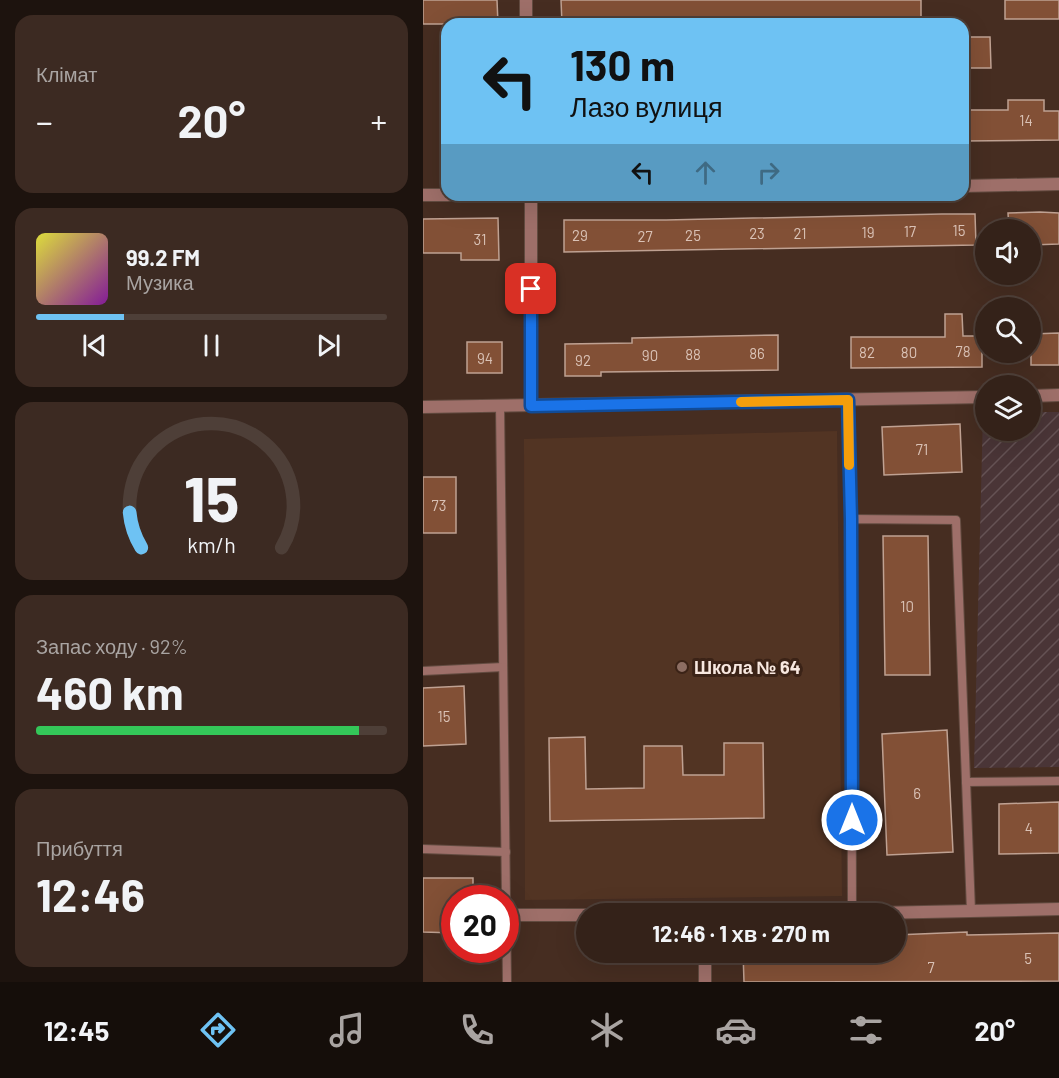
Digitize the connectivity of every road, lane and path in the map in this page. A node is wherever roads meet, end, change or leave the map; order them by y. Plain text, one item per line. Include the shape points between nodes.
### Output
1 (526, 0) edge
2 (526, 18) edge
3 (1059, 184) edge
4 (969, 186) edge
5 (423, 195) edge
6 (441, 195) edge
7 (531, 201) edge
8 (1059, 395) edge
9 (1041, 396) edge
10 (975, 397) edge
11 (848, 400) junction
12 (500, 406) junction
13 (531, 406) junction
14 (423, 407) edge
15 (851, 519) junction
16 (503, 667) junction
17 (423, 671) edge
18 (1059, 781) edge
19 (966, 782) junction
20 (423, 849) edge
21 (506, 852) junction
22 (507, 885) edge
23 (852, 903) edge
24 (1059, 909) edge
25 (971, 911) junction
26 (906, 912) edge
27 (519, 915) edge
28 (576, 915) edge
29 (507, 963) edge
30 (705, 963) edge
31 (507, 982) edge
32 (705, 982) edge

1 - 2 street
3 - 4 street
5 - 6 street
7 - 13 street
8 - 9 street
10 - 11 street
11 - 13 street
11 - 15 lane
12 - 13 street
12 - 14 street
12 - 16 lane
15 - 19 lane via 956,520
15 - 23 lane
16 - 17 lane
16 - 21 lane
18 - 19 lane
19 - 25 lane
20 - 21 lane
21 - 22 lane
24 - 25 street
25 - 26 street
27 - 28 street
29 - 31 lane
30 - 32 street

